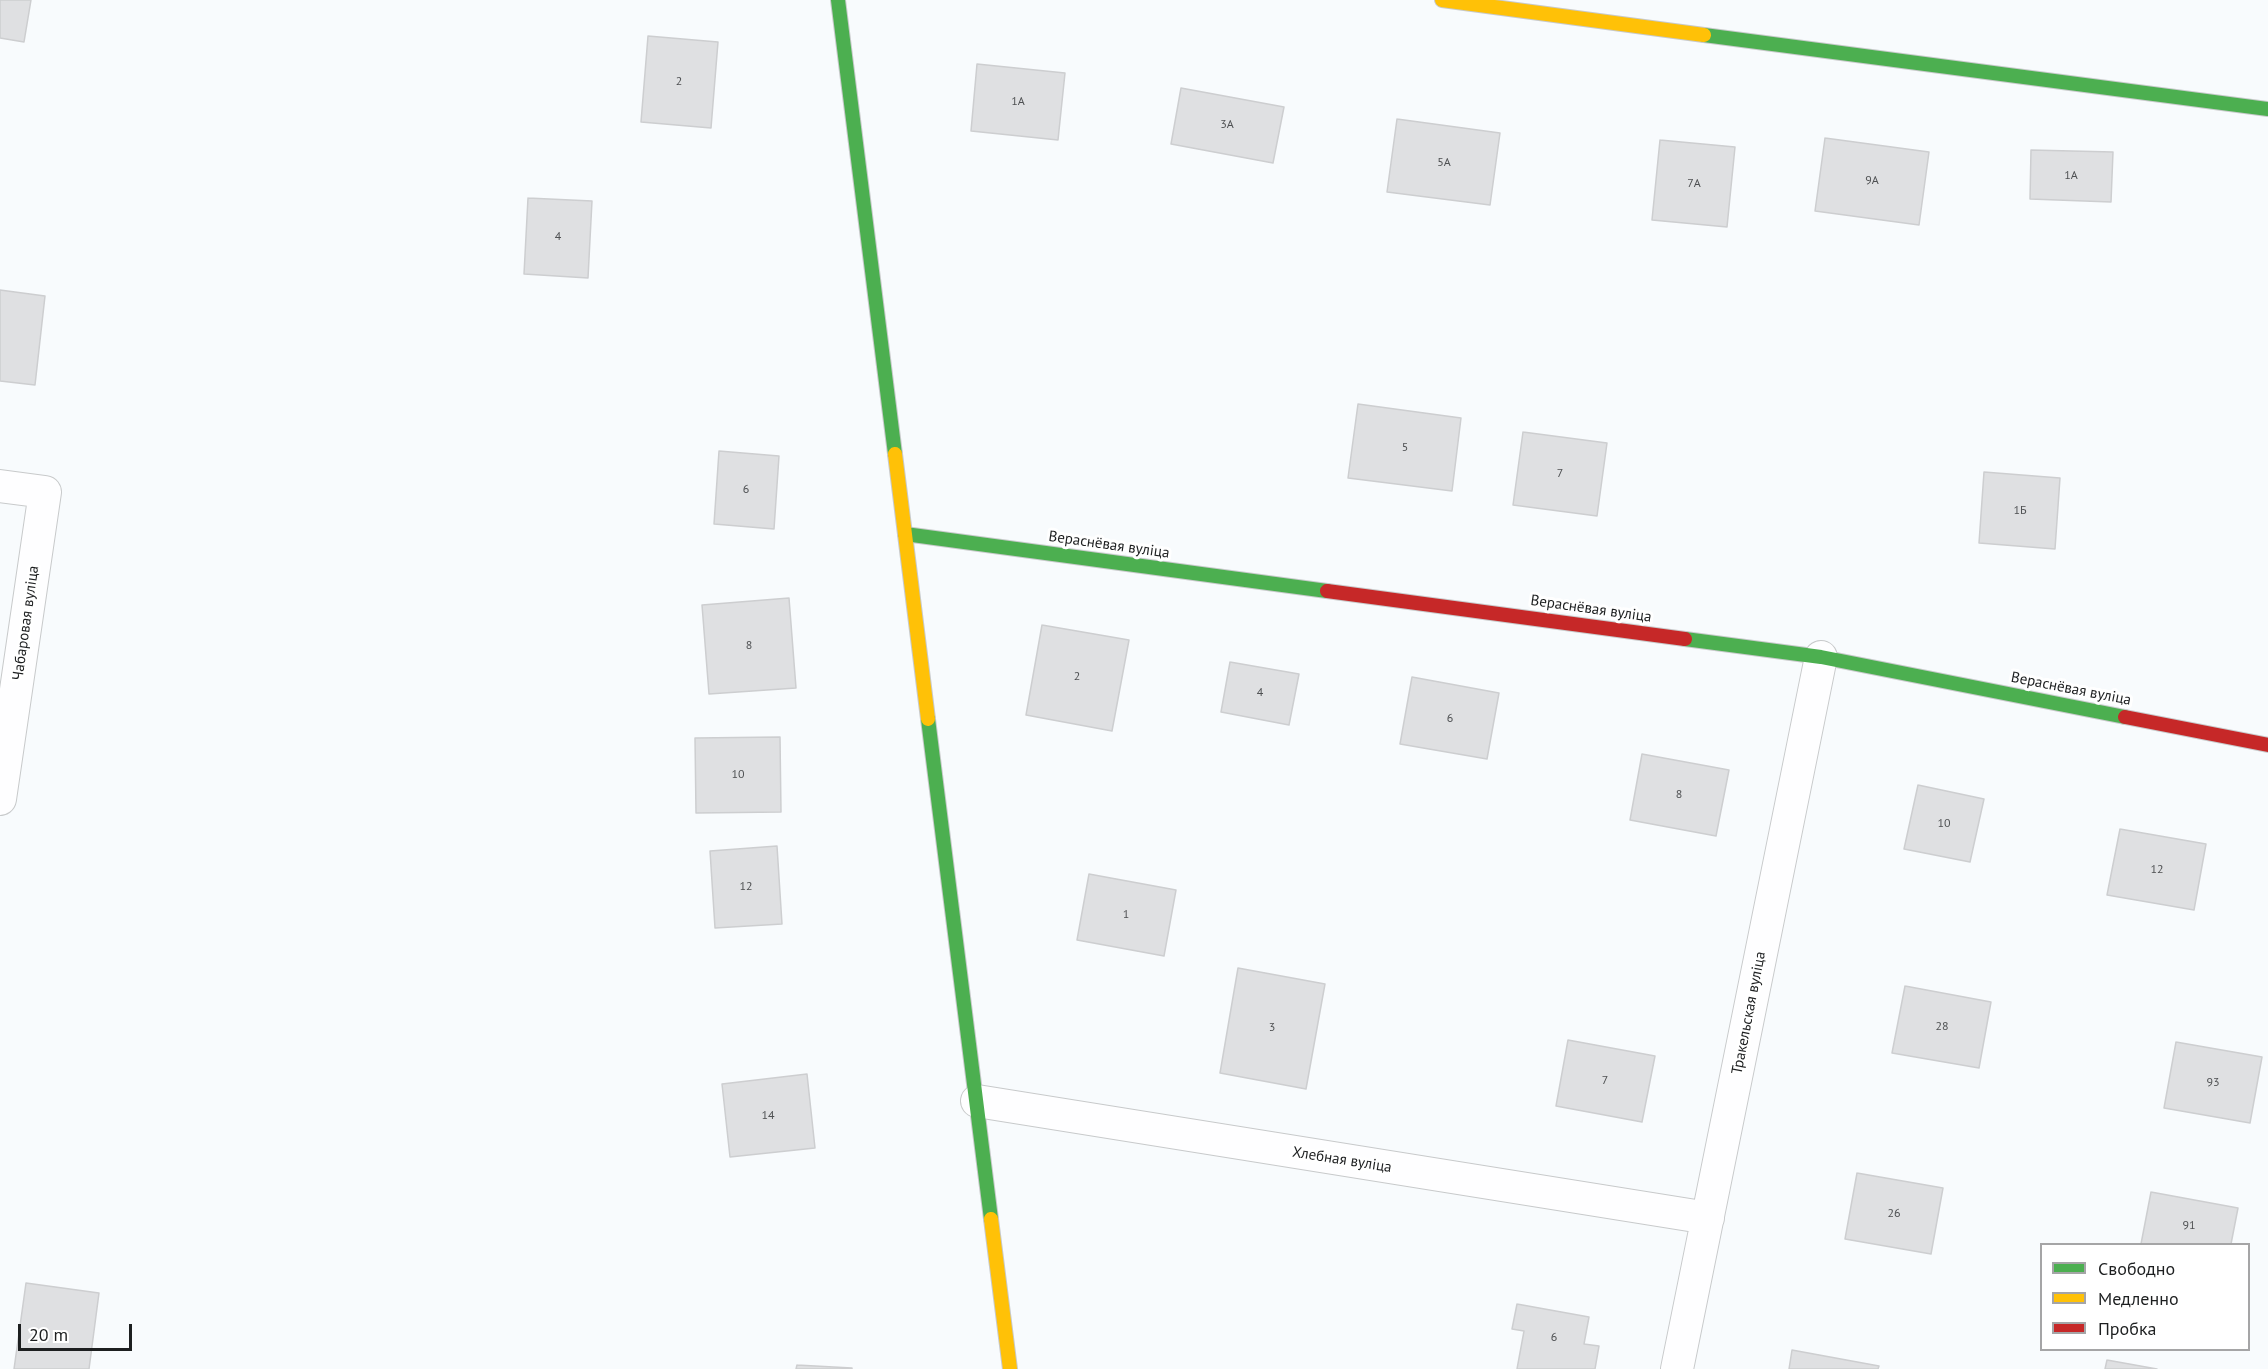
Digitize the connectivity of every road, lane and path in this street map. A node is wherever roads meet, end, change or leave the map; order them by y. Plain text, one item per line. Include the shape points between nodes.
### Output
1 (838, 0) edge
2 (1442, 0) edge
3 (2268, 109) edge
4 (0, 486) edge
5 (905, 534) junction
6 (1821, 657) junction
7 (2268, 745) edge
8 (0, 799) edge
9 (977, 1101) junction
10 (1708, 1218) junction
11 (1010, 1369) edge
12 (1677, 1369) edge

1 - 5 street
2 - 3 street
4 - 8 street, Чабаровая вуліца via 45,492
5 - 6 street, Вераснёвая вуліца
5 - 9 street
6 - 7 street, Вераснёвая вуліца
6 - 10 street, Тракельская вуліца
9 - 10 street, Хлебная вуліца
9 - 11 street
10 - 12 street, Тракельская вуліца

